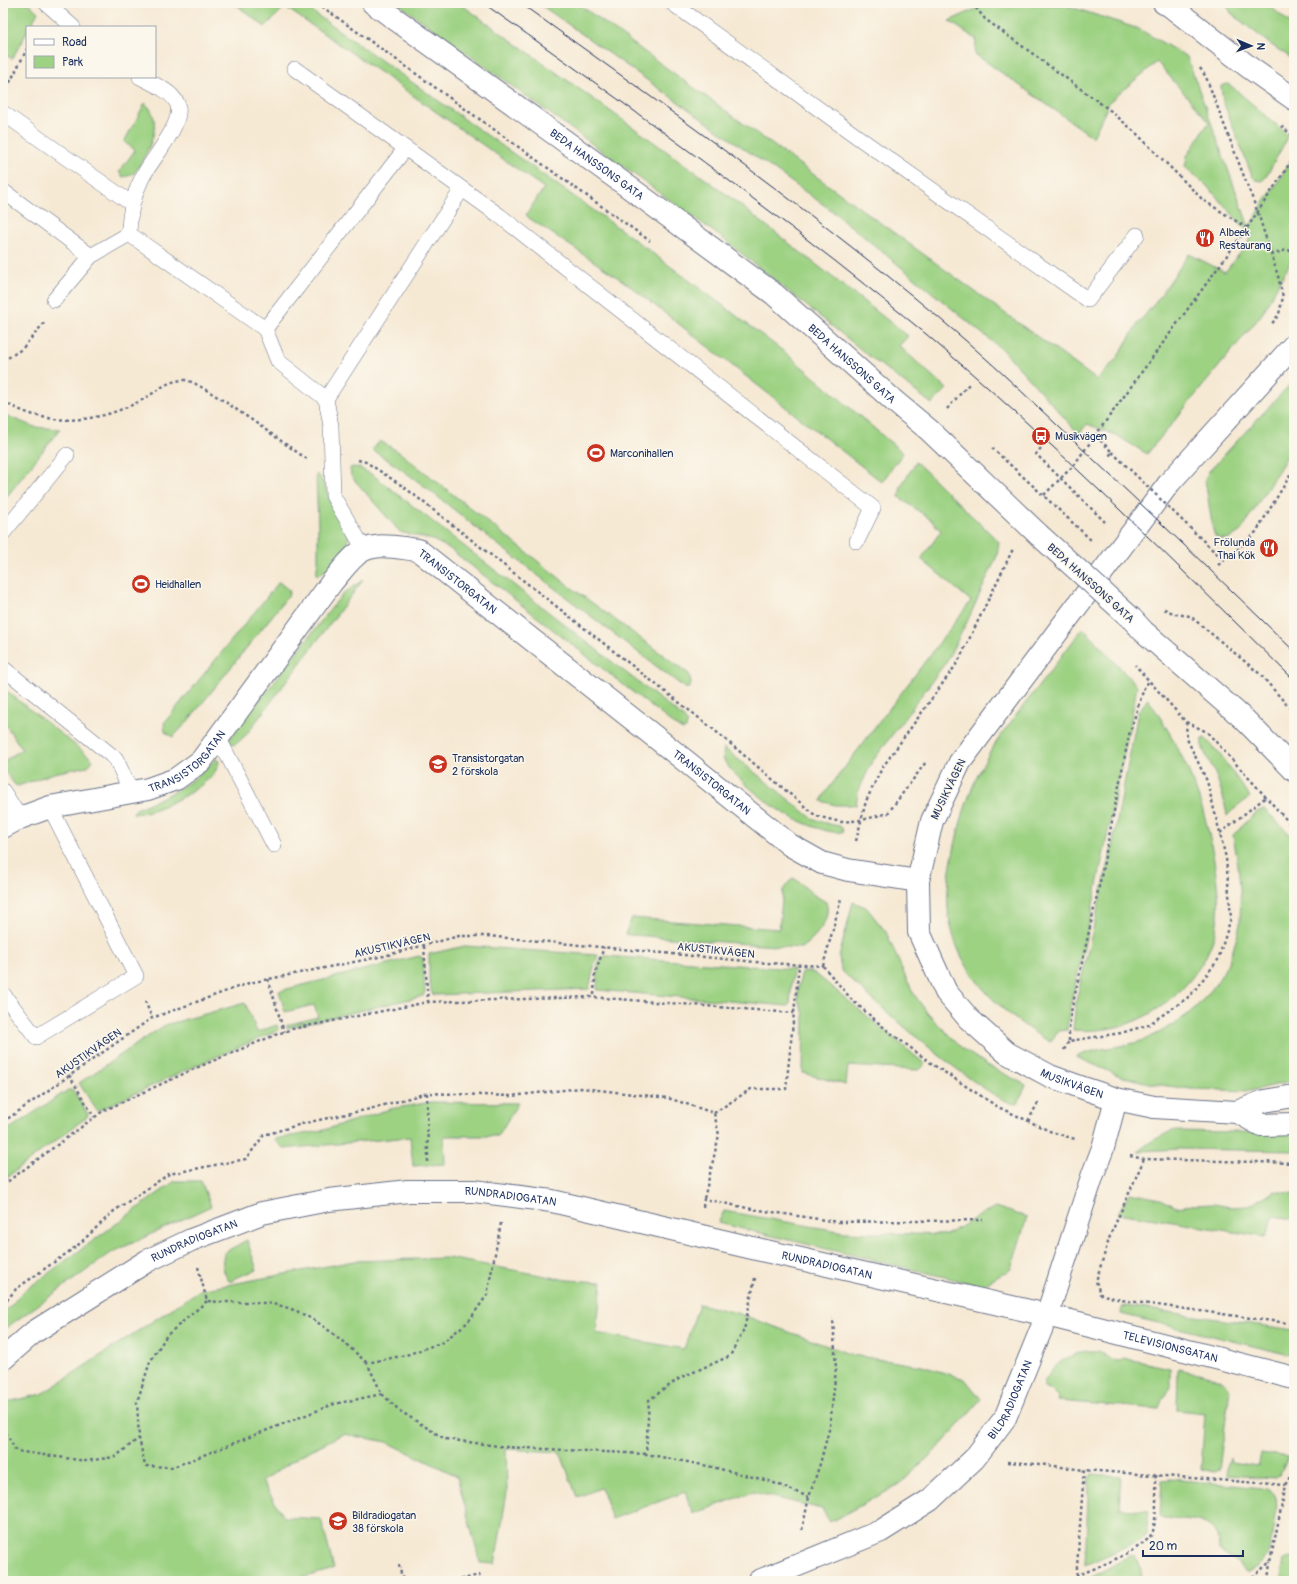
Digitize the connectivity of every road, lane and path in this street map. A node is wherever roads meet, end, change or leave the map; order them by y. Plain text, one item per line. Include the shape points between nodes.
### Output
1 (46, 3) edge
2 (317, 3) edge
3 (374, 3) edge
4 (672, 3) edge
5 (972, 3) edge
6 (1168, 4) edge
7 (72, 26) edge
8 (26, 52) edge
9 (1198, 65) dead end
10 (296, 69) dead end
11 (142, 78) edge
12 (6, 89) dead end
13 (1294, 99) edge
14 (3, 113) edge
15 (405, 149) junction
16 (1294, 157) edge
17 (462, 189) junction
18 (3, 191) edge
19 (132, 204) junction
20 (1258, 213) junction
21 (1247, 228) junction
22 (129, 234) junction
23 (1137, 235) dead end
24 (653, 243) dead end
25 (1294, 251) edge
26 (1271, 255) junction
27 (91, 256) junction
28 (54, 300) joint
29 (265, 329) junction
30 (1267, 331) dead end
31 (1294, 345) edge
32 (3, 361) edge
33 (969, 384) dead end
34 (326, 399) junction
35 (3, 402) edge
36 (954, 412) dead end
37 (1096, 436) junction
38 (988, 443) dead end
39 (1041, 448) dead end
40 (1112, 452) junction
41 (67, 455) dead end
42 (1108, 458) dead end
43 (332, 462) junction
44 (1294, 469) edge
45 (1061, 478) junction
46 (1148, 478) dead end
47 (1143, 484) dead end
48 (1044, 495) junction
49 (1058, 509) dead end
50 (1109, 525) dead end
51 (3, 533) edge
52 (857, 541) dead end
53 (1015, 544) dead end
54 (364, 549) junction
55 (1223, 560) junction
56 (1218, 565) dead end
57 (1161, 608) dead end
58 (1134, 664) dead end
59 (3, 668) edge
60 (1149, 682) junction
61 (1294, 713) edge
62 (1186, 722) junction
63 (218, 737) junction
64 (929, 758) dead end
65 (1294, 770) edge
66 (3, 791) edge
67 (132, 792) junction
68 (1266, 797) junction
69 (50, 807) junction
70 (862, 820) junction
71 (12, 823) edge
72 (1294, 828) edge
73 (1220, 834) junction
74 (274, 845) dead end
75 (848, 870) junction
76 (918, 881) junction
77 (424, 946) junction
78 (604, 947) junction
79 (799, 965) junction
80 (268, 979) junction
81 (3, 994) edge
82 (594, 995) dead end
83 (428, 1002) junction
84 (794, 1013) junction
85 (284, 1032) junction
86 (1070, 1041) junction
87 (69, 1076) junction
88 (1050, 1076) junction
89 (427, 1093) junction
90 (1294, 1096) edge
91 (1116, 1099) junction
92 (1237, 1112) junction
93 (714, 1113) junction
94 (94, 1117) junction
95 (1028, 1121) dead end
96 (3, 1122) edge
97 (1294, 1124) edge
98 (1144, 1159) dead end
99 (3, 1185) edge
100 (428, 1191) junction
101 (506, 1194) junction
102 (704, 1199) junction
103 (983, 1220) dead end
104 (697, 1236) junction
105 (191, 1240) junction
106 (761, 1250) junction
107 (207, 1301) junction
108 (3, 1305) edge
109 (1047, 1315) junction
110 (833, 1318) dead end
111 (1294, 1324) edge
112 (3, 1359) edge
113 (368, 1363) junction
114 (1294, 1378) edge
115 (3, 1382) edge
116 (382, 1394) junction
117 (3, 1407) edge
118 (3, 1427) edge
119 (139, 1438) junction
120 (646, 1454) junction
121 (974, 1459) junction
122 (1084, 1470) junction
123 (1294, 1472) edge
124 (1156, 1475) junction
125 (1286, 1485) junction
126 (809, 1496) junction
127 (802, 1530) dead end
128 (1270, 1562) junction
129 (399, 1565) dead end
130 (1076, 1577) junction
131 (403, 1581) edge
132 (455, 1581) edge
133 (481, 1581) edge
134 (759, 1581) edge
135 (1076, 1581) edge
136 (1248, 1581) edge
137 (1268, 1581) edge

1 - 7 lane
2 - 24 path
3 - 65 street, BEDA HANSSONS GATA, bridge via 774,294 929,430 1143,631 1245,720
4 - 23 lane via 1088,300
5 - 21 path via 985,19 1111,111 1203,200
6 - 13 street
8 - 12 path
9 - 20 path via 1206,77
10 - 15 lane
11 - 19 lane via 164,90 177,104 178,117 142,178
14 - 19 lane
15 - 17 lane
15 - 29 lane
16 - 20 path
17 - 34 lane
17 - 52 lane via 873,508
18 - 27 lane
19 - 22 lane
20 - 21 path
20 - 26 path
21 - 37 path
22 - 27 lane
22 - 29 lane
25 - 26 path via 1286,250
26 - 30 path via 1283,297 1279,314
27 - 28 lane
28 - 32 path via 45,322 22,349
29 - 34 lane via 278,361
31 - 76 street, MUSIKVÄGEN via 1170,482 960,762 932,821
33 - 36 path via 948,407
34 - 43 lane via 331,426
35 - 43 path via 31,414 51,418 71,420 98,417 144,400 167,383 186,380 206,389 306,459 316,464
37 - 40 path
37 - 45 path
38 - 48 path
39 - 45 path via 1036,454
40 - 42 path
40 - 55 path, bridge
41 - 51 lane
43 - 54 lane via 333,496
43 - 70 path via 350,458 366,462 404,487 713,730 816,816 841,822
44 - 55 path via 1256,532
45 - 48 path
45 - 50 path
46 - 47 path
48 - 49 path
53 - 70 path via 958,662 882,768 866,802
54 - 63 street, TRANSISTORGATAN via 355,555 332,582
54 - 75 street, TRANSISTORGATAN via 386,546 418,550 790,845 822,863
55 - 56 path
57 - 61 path via 1175,614 1190,616 1260,674
58 - 60 path
59 - 67 lane via 116,759
60 - 62 path
60 - 86 path via 1145,685 1129,735 1106,854 1070,1012
62 - 68 path via 1207,732
62 - 73 path via 1187,740 1207,781
63 - 67 street, TRANSISTORGATAN via 201,761 176,779
63 - 74 lane
64 - 70 path via 888,813
66 - 71 lane
67 - 69 street, TRANSISTORGATAN
68 - 72 path
68 - 73 path
69 - 71 street, TRANSISTORGATAN
69 - 81 lane via 136,976 36,1037
70 - 75 path
73 - 86 path via 1226,858 1231,918 1218,960 1190,996 1148,1025 1121,1033
75 - 76 street, TRANSISTORGATAN
75 - 79 path, AKUSTIKVÄGEN via 823,966
76 - 88 street, MUSIKVÄGEN via 920,932 946,992 969,1019 1007,1053
77 - 78 path, AKUSTIKVÄGEN via 459,936 487,936
77 - 80 path, AKUSTIKVÄGEN
77 - 83 path
78 - 79 path, AKUSTIKVÄGEN via 766,964
78 - 82 path via 595,974
79 - 84 path
80 - 85 path
80 - 87 path, AKUSTIKVÄGEN via 249,983 152,1018
83 - 84 path via 592,997
83 - 85 path
84 - 93 path via 786,1090 751,1089
85 - 94 path via 196,1068
86 - 88 path
87 - 94 path
87 - 96 path, AKUSTIKVÄGEN
88 - 91 street, MUSIKVÄGEN
88 - 95 path
89 - 93 path via 511,1096 581,1088 668,1098
89 - 100 path
89 - 108 path via 264,1135 246,1159 169,1174 114,1211 77,1246 16,1289
90 - 92 street, MUSIKVÄGEN via 1264,1101
91 - 92 street, MUSIKVÄGEN via 1154,1106
91 - 109 street, BILDRADIOGATAN via 1103,1148
92 - 97 street, MUSIKVÄGEN via 1261,1125
93 - 102 path via 719,1135
94 - 99 path
98 - 111 path via 1110,1236 1096,1281 1100,1294 1121,1300
100 - 101 street, RUNDRADIOGATAN
100 - 105 street, RUNDRADIOGATAN via 329,1200 262,1212
101 - 104 street, RUNDRADIOGATAN via 552,1201
101 - 113 path via 487,1294 468,1322 443,1342 406,1355
102 - 103 path via 838,1222
102 - 104 path
104 - 106 street, RUNDRADIOGATAN
105 - 107 path
105 - 112 street, RUNDRADIOGATAN via 147,1261 34,1332
106 - 109 street, RUNDRADIOGATAN
106 - 120 path via 744,1330 730,1356 680,1378 649,1400
107 - 113 path via 266,1303 297,1311 329,1330
107 - 119 path via 168,1335 150,1362 137,1402
109 - 114 street, TELEVISIONSGATAN
109 - 121 street, BILDRADIOGATAN via 1005,1418
110 - 126 path via 836,1369 830,1426
113 - 116 path
115 - 117 path via 6,1386
116 - 119 path via 334,1404 173,1467 145,1466
116 - 120 path via 400,1411 445,1440 506,1447
118 - 119 path via 16,1451 86,1461 115,1457
120 - 126 path via 769,1481
121 - 122 path
121 - 134 street, BILDRADIOGATAN via 930,1500 881,1531
122 - 124 path
122 - 130 path
123 - 125 path
124 - 125 path
124 - 130 path via 1153,1533 1146,1542
125 - 128 path
126 - 127 path
128 - 136 path
128 - 137 path
129 - 131 path
130 - 135 path
132 - 133 path via 480,1575

